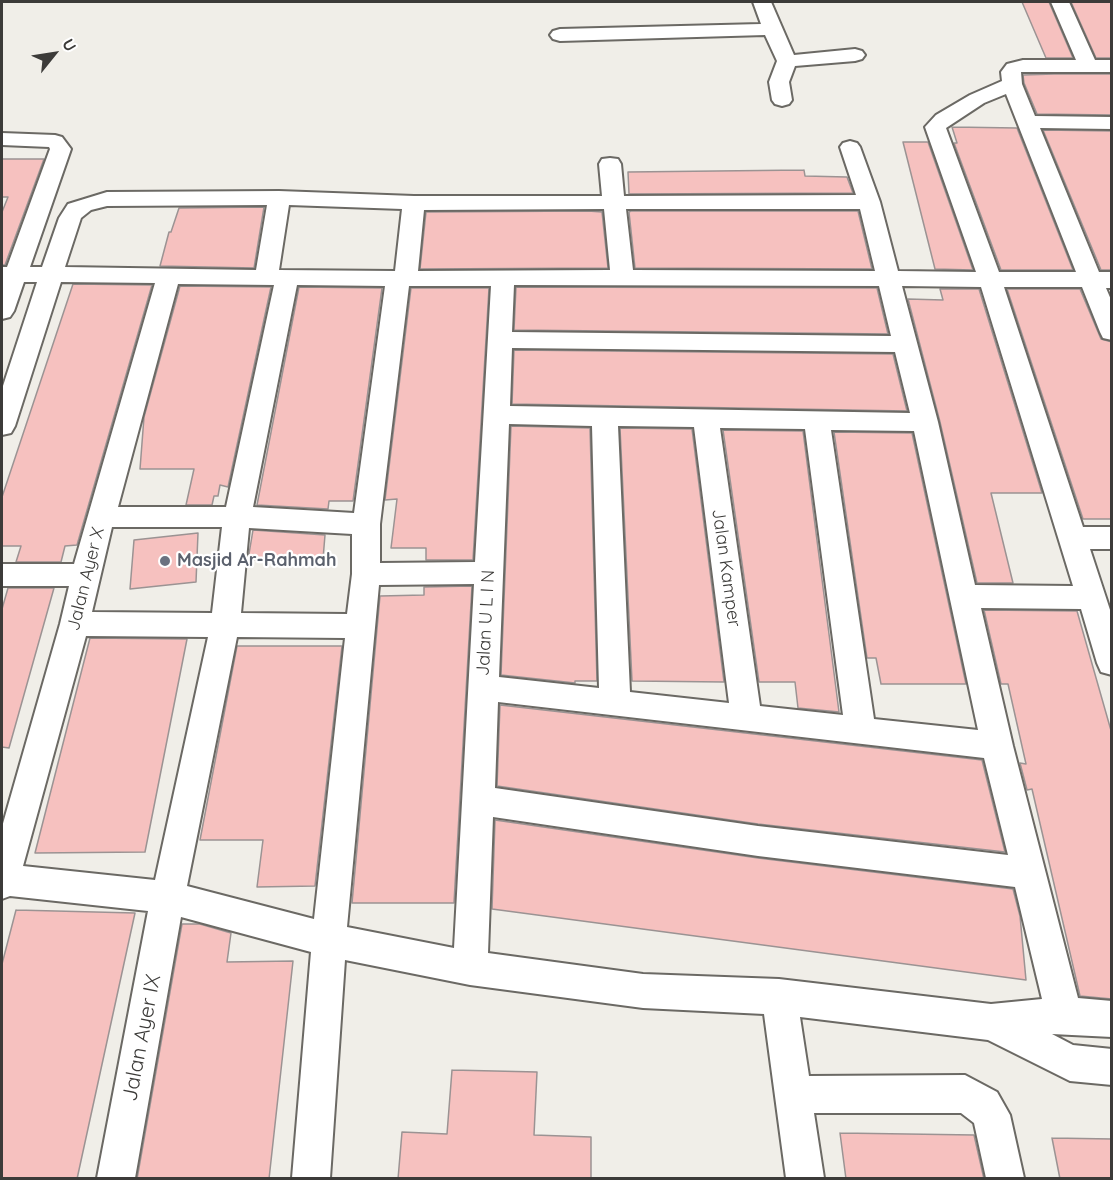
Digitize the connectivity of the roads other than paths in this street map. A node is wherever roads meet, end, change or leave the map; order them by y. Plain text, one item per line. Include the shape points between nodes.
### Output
1 (762, 2) edge
2 (1060, 2) edge
3 (772, 29) junction
4 (560, 35) dead end
5 (855, 55) dead end
6 (787, 61) junction
7 (1088, 66) junction
8 (1112, 66) edge
9 (1012, 84) junction
10 (782, 100) dead end
11 (1027, 122) junction
12 (1112, 123) edge
13 (2, 140) edge
14 (850, 147) dead end
15 (610, 164) dead end
16 (279, 198) junction
17 (869, 201) junction
18 (414, 203) junction
19 (614, 203) junction
20 (70, 218) junction
21 (36, 219) junction
22 (8, 274) edge
23 (169, 274) junction
24 (51, 275) junction
25 (622, 277) junction
26 (277, 278) junction
27 (502, 278) junction
28 (402, 279) junction
29 (990, 279) junction
30 (890, 280) junction
31 (1101, 280) edge
32 (2, 311) edge
33 (1112, 332) edge
34 (499, 340) junction
35 (906, 344) junction
36 (495, 415) junction
37 (605, 417) junction
38 (706, 418) junction
39 (817, 421) junction
40 (926, 422) junction
41 (2, 426) edge
42 (101, 517) junction
43 (237, 517) junction
44 (366, 524) junction
45 (1071, 538) junction
46 (1112, 538) edge
47 (488, 573) junction
48 (366, 574) junction
49 (2, 575) edge
50 (85, 575) junction
51 (965, 596) junction
52 (1091, 598) junction
53 (75, 624) junction
54 (225, 624) junction
55 (360, 626) junction
56 (1112, 663) edge
57 (483, 688) junction
58 (615, 703) junction
59 (746, 718) junction
60 (861, 732) junction
61 (997, 746) junction
62 (478, 800) junction
63 (1027, 873) junction
64 (2, 881) edge
65 (168, 897) junction
66 (329, 940) junction
67 (470, 968) junction
68 (779, 997) junction
69 (1064, 1015) junction
70 (1112, 1019) edge
71 (992, 1022) junction
72 (1112, 1067) edge
73 (794, 1095) junction
74 (116, 1179) edge
75 (311, 1179) edge
76 (805, 1179) edge
77 (1005, 1179) edge

1 - 3 street
2 - 7 street
3 - 4 street
3 - 6 street
5 - 6 street
6 - 10 street via 779,82
7 - 8 street
7 - 9 street via 1014,68
9 - 11 street
9 - 29 street via 977,99 935,127
11 - 12 street
11 - 31 street
13 - 21 street via 55,141 61,146
14 - 17 street
15 - 19 street
16 - 18 street
16 - 20 street via 107,199 83,205
16 - 26 street, Jalan Ayer IX
17 - 19 street
17 - 30 street
18 - 19 street
18 - 28 street
19 - 25 street
20 - 21 street
20 - 24 street
21 - 22 street
22 - 24 street
22 - 32 street
23 - 24 street
23 - 26 street
23 - 42 street, Jalan Ayer X
24 - 41 street
25 - 27 street
25 - 30 street
26 - 28 street
26 - 43 street, Jalan Ayer IX
27 - 28 street
27 - 34 street, Jalan U L I N
28 - 44 street
29 - 30 street
29 - 31 street
29 - 45 street
30 - 35 street
31 - 33 street
34 - 35 street
34 - 36 street, Jalan U L I N
35 - 40 street
36 - 37 street
36 - 47 street, Jalan U L I N
37 - 38 street
37 - 58 street
38 - 39 street
38 - 59 street, Jalan Kamper
39 - 40 street
39 - 60 street
40 - 51 street
42 - 43 street
42 - 50 street, Jalan Ayer X
43 - 44 street
43 - 54 street, Jalan Ayer IX
44 - 48 street
45 - 46 street
45 - 52 street
47 - 48 street
47 - 57 street, Jalan U L I N
48 - 55 street
49 - 50 street
50 - 53 street, Jalan Ayer X
51 - 52 street
51 - 61 street
52 - 56 street
53 - 54 street
53 - 64 street, Jalan Ayer X
54 - 55 street
54 - 65 street, Jalan Ayer IX
55 - 66 street
57 - 58 street
57 - 62 street, Jalan U L I N
58 - 59 street
59 - 60 street
60 - 61 street
61 - 63 street
62 - 63 street via 758,841
62 - 67 street, Jalan U L I N
63 - 69 street
64 - 65 street
65 - 66 street
65 - 74 street, Jalan Ayer IX
66 - 67 street
66 - 75 street
67 - 68 street via 643,991
68 - 71 street
68 - 73 street
69 - 70 street
69 - 71 street
71 - 72 street via 1070,1063
73 - 76 street
73 - 77 street via 965,1094 984,1105 991,1115

